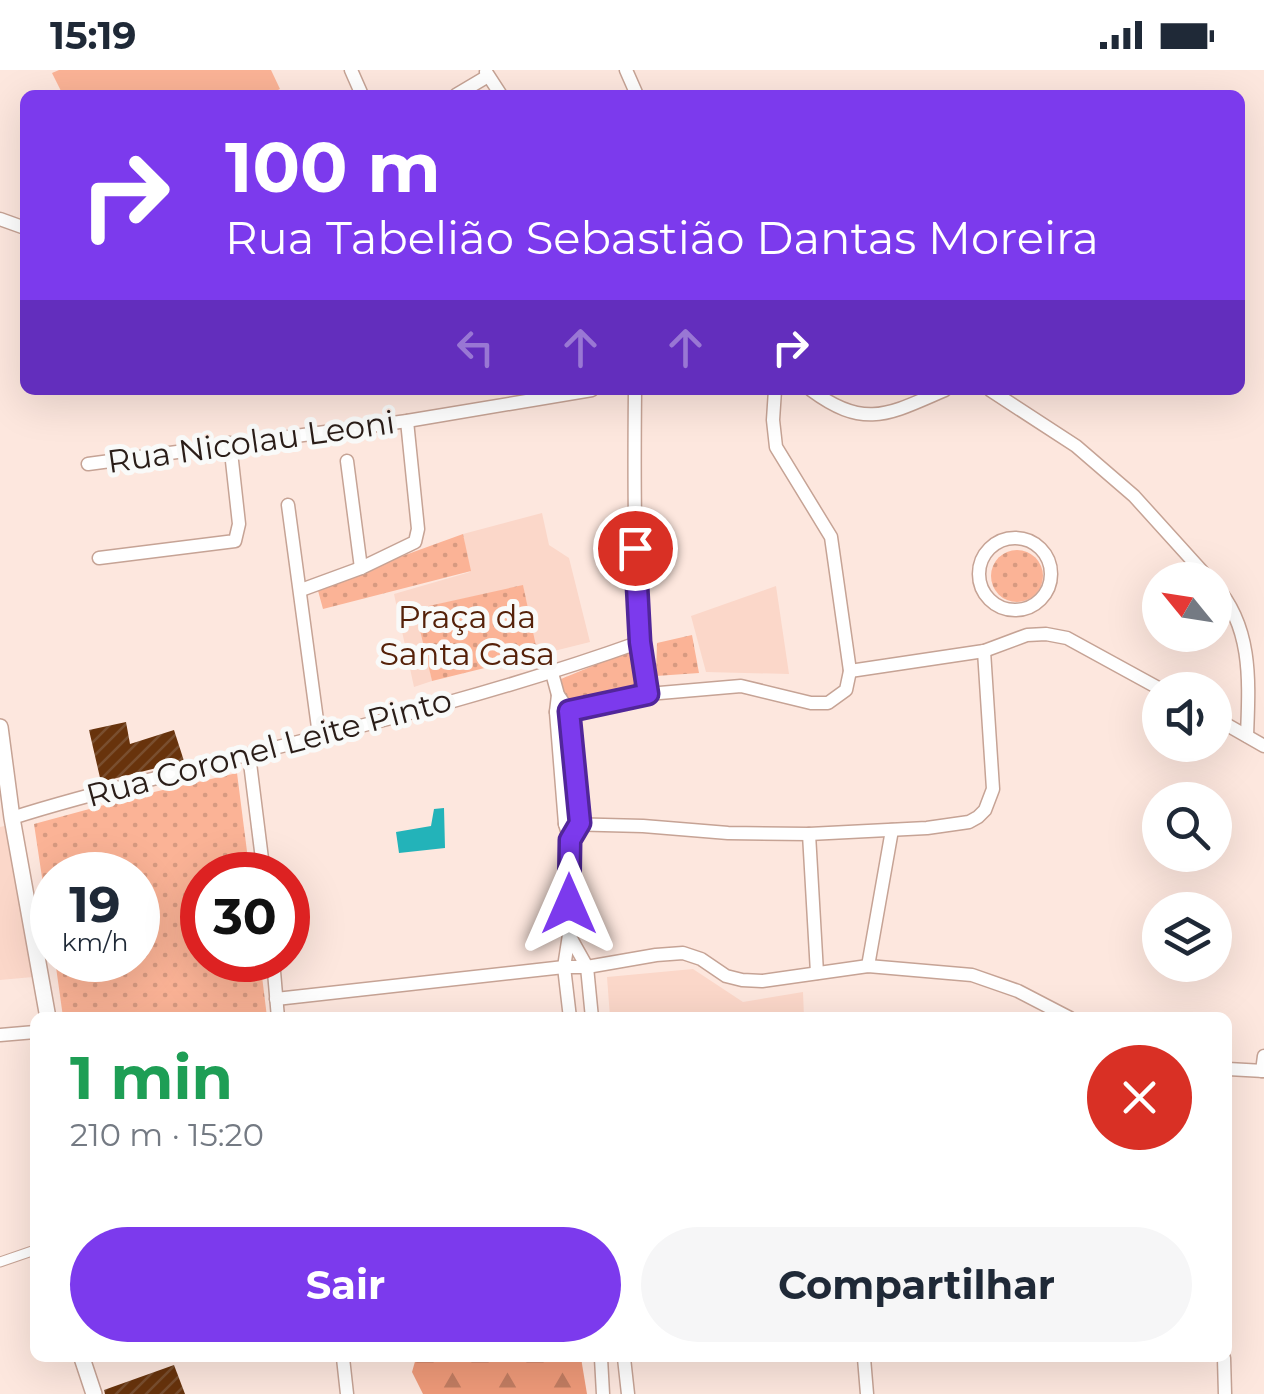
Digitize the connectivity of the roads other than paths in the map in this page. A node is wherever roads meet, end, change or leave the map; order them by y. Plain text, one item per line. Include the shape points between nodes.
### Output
1 (487, 73) edge
2 (463, 90) edge
3 (562, 395) edge
4 (636, 395) edge
5 (775, 395) edge
6 (818, 395) edge
7 (932, 395) edge
8 (998, 395) edge
9 (406, 421) junction
10 (230, 442) junction
11 (347, 461) dead end
12 (88, 464) dead end
13 (288, 505) dead end
14 (99, 558) dead end
15 (1195, 562) edge
16 (361, 568) junction
17 (300, 590) junction
18 (1028, 608) junction
19 (1232, 609) edge
20 (1026, 635) junction
21 (640, 642) junction
22 (984, 651) junction
23 (850, 671) junction
24 (552, 673) junction
25 (1142, 679) edge
26 (648, 694) junction
27 (563, 712) junction
28 (0, 726) edge
29 (1232, 727) edge
30 (319, 735) junction
31 (1248, 736) junction
32 (1264, 746) edge
33 (248, 755) junction
34 (6, 819) edge
35 (580, 823) junction
36 (564, 824) junction
37 (892, 830) junction
38 (809, 834) junction
39 (570, 840) junction
40 (261, 852) edge
41 (569, 935) junction
42 (868, 966) junction
43 (564, 967) junction
44 (587, 968) junction
45 (817, 972) junction
46 (275, 982) edge
47 (276, 999) junction
48 (47, 1012) edge
49 (277, 1012) edge
50 (569, 1012) edge
51 (591, 1012) edge
52 (1059, 1012) edge
53 (30, 1033) edge
54 (0, 1036) edge
55 (1264, 1056) edge
56 (1232, 1070) edge
57 (1263, 1072) edge
58 (30, 1252) edge
59 (0, 1262) edge
60 (83, 1362) edge
61 (343, 1362) edge
62 (601, 1362) edge
63 (624, 1362) edge
64 (864, 1362) edge
65 (1224, 1362) edge
66 (94, 1394) edge
67 (347, 1394) edge
68 (603, 1394) edge
69 (628, 1394) edge
70 (868, 1394) edge
71 (1225, 1394) edge

1 - 2 street
3 - 9 street, Rua Nicolau Leoni
4 - 21 street
5 - 23 street via 776,448 831,536
6 - 7 street via 836,408 881,415
8 - 15 street via 1076,446
9 - 10 street, Rua Nicolau Leoni
9 - 16 street via 416,542
10 - 12 street, Rua Nicolau Leoni
10 - 14 street via 235,540
11 - 16 street
13 - 17 street
16 - 17 street
17 - 30 street
18 - 18 street via 994,604 981,586 986,552 1006,540 1029,542 1047,558 1050,581
18 - 20 street
19 - 31 street via 1243,632 1249,678
20 - 22 street
20 - 25 street via 1066,638
21 - 24 street, Rua Coronel Leite Pinto
21 - 26 street
22 - 23 street
22 - 37 street via 993,789 986,810 969,822
23 - 26 street via 846,690 828,703 741,686
24 - 27 street
24 - 30 street, Rua Coronel Leite Pinto
26 - 27 street
27 - 35 street
27 - 36 street
28 - 34 street
29 - 31 street
30 - 33 street, Rua Coronel Leite Pinto
31 - 32 street
33 - 34 street, Rua Coronel Leite Pinto
33 - 40 street
34 - 48 street
35 - 36 street
35 - 38 street
35 - 39 street
36 - 39 street
37 - 38 street
37 - 42 street
38 - 45 street
39 - 41 street
41 - 43 street
41 - 44 street
42 - 45 street
42 - 52 street via 972,975
43 - 44 street
43 - 47 street
43 - 50 street
44 - 45 street via 682,953 742,980
44 - 51 street
46 - 47 street
47 - 49 street
53 - 54 street
55 - 57 street
56 - 57 street
58 - 59 street
60 - 66 street
61 - 67 street
62 - 68 street
63 - 69 street
64 - 70 street
65 - 71 street

